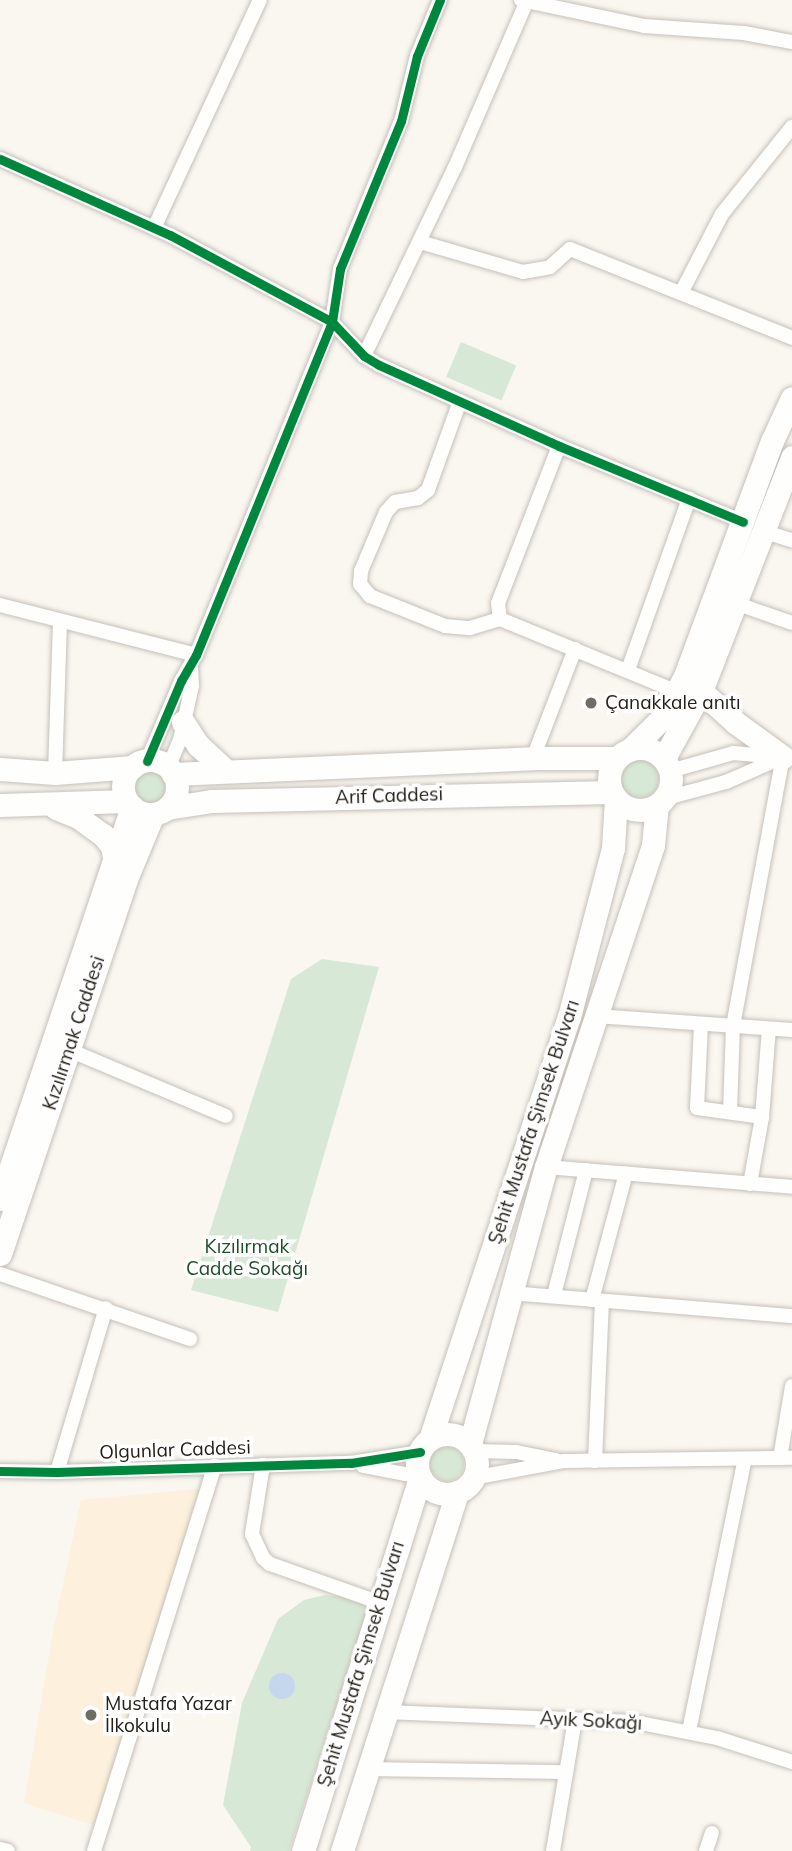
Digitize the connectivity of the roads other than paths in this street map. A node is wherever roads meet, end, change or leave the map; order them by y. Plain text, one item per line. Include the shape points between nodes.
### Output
1 (260, 0) edge
2 (440, 0) edge
3 (524, 1) edge
4 (792, 42) edge
5 (792, 127) edge
6 (0, 159) edge
7 (154, 228) junction
8 (419, 242) junction
9 (681, 293) junction
10 (331, 322) junction
11 (792, 338) edge
12 (364, 356) junction
13 (792, 398) edge
14 (460, 401) junction
15 (559, 446) junction
16 (792, 457) edge
17 (689, 499) junction
18 (743, 522) junction
19 (765, 532) junction
20 (792, 540) edge
21 (735, 603) junction
22 (0, 605) edge
23 (500, 619) junction
24 (60, 621) junction
25 (792, 623) edge
26 (575, 649) junction
27 (194, 661) junction
28 (628, 670) junction
29 (701, 691) junction
30 (678, 692) junction
31 (183, 722) junction
32 (624, 754) junction
33 (787, 757) edge
34 (533, 758) junction
35 (667, 765) junction
36 (155, 767) junction
37 (0, 769) edge
38 (225, 770) junction
39 (55, 773) junction
40 (614, 796) junction
41 (660, 802) junction
42 (0, 805) edge
43 (50, 806) junction
44 (145, 808) junction
45 (115, 863) junction
46 (596, 1016) junction
47 (701, 1024) junction
48 (733, 1026) junction
49 (769, 1028) junction
50 (792, 1030) edge
51 (69, 1050) junction
52 (730, 1112) junction
53 (226, 1116) dead end
54 (762, 1117) junction
55 (546, 1167) junction
56 (586, 1170) junction
57 (626, 1174) junction
58 (750, 1184) junction
59 (792, 1187) edge
60 (0, 1199) edge
61 (0, 1254) edge
62 (0, 1274) edge
63 (511, 1293) junction
64 (554, 1295) junction
65 (597, 1300) junction
66 (106, 1308) junction
67 (792, 1316) edge
68 (190, 1339) dead end
69 (792, 1387) edge
70 (425, 1445) junction
71 (472, 1447) junction
72 (786, 1458) edge
73 (745, 1459) junction
74 (564, 1461) junction
75 (594, 1461) junction
76 (351, 1464) junction
77 (263, 1465) junction
78 (215, 1466) junction
79 (0, 1471) edge
80 (57, 1472) junction
81 (420, 1477) junction
82 (465, 1485) junction
83 (381, 1603) junction
84 (385, 1712) junction
85 (575, 1720) junction
86 (689, 1731) junction
87 (792, 1762) edge
88 (367, 1769) junction
89 (566, 1772) junction
90 (712, 1833) dead end
91 (0, 1849) edge
92 (8, 1851) edge
93 (94, 1851) edge
94 (303, 1851) edge
95 (342, 1851) edge
96 (552, 1851) edge
97 (706, 1851) edge

1 - 7 street
2 - 10 street via 416,56 401,121 340,269
3 - 4 street via 621,23 744,33
3 - 8 street
5 - 9 street via 722,214
6 - 7 street
7 - 10 street
8 - 9 street via 523,272 550,267 570,249
8 - 12 street
9 - 11 street
10 - 12 street
10 - 27 street
12 - 14 street
13 - 18 main road
14 - 15 street
14 - 23 street via 428,490 418,498 395,502 386,512 360,583 370,596 445,626 470,628
15 - 17 street
15 - 23 street via 498,604
16 - 19 main road, Şehit Mustafa Şimsek Bulvarı
17 - 18 street
17 - 28 street
18 - 30 main road
19 - 20 street
19 - 21 main road, Şehit Mustafa Şimsek Bulvarı
21 - 25 street
21 - 29 main road, Şehit Mustafa Şimsek Bulvarı
22 - 24 street
23 - 26 street
24 - 27 street
24 - 39 street
26 - 28 street
26 - 34 street
27 - 31 street
27 - 36 street via 181,681
28 - 30 street
29 - 33 main road via 736,723
29 - 35 main road, Şehit Mustafa Şimsek Bulvarı
30 - 32 main road via 664,716
31 - 36 street via 178,747
31 - 38 main road via 198,745
32 - 34 main road, Arif Caddesi
32 - 35 main road via 649,749
32 - 40 main road, Şehit Mustafa Şimsek Bulvarı via 609,774
33 - 35 street via 733,753
33 - 41 street
33 - 48 street
34 - 38 main road, Arif Caddesi
35 - 41 main road, Şehit Mustafa Şimsek Bulvarı via 671,783
36 - 38 main road, Arif Caddesi
36 - 39 main road, Arif Caddesi
36 - 44 main road via 177,788
36 - 44 main road via 124,779
37 - 39 main road, Arif Caddesi
40 - 41 main road via 631,809 649,809
40 - 44 main road, Arif Caddesi via 226,801
40 - 70 main road, Şehit Mustafa Şimsek Bulvarı via 613,848 569,1017
41 - 46 main road, Şehit Mustafa Şimsek Bulvarı via 653,845
42 - 43 main road, Arif Caddesi
43 - 44 main road, Arif Caddesi
43 - 45 main road via 78,817 103,835
44 - 45 main road, Kızılırmak Caddesi
44 - 51 main road, Kızılırmak Caddesi
45 - 60 main road, Kızılırmak Caddesi
46 - 47 street
46 - 55 main road, Şehit Mustafa Şimsek Bulvarı
47 - 48 street
47 - 52 street via 697,1108
48 - 49 street
48 - 52 street
49 - 50 street
49 - 54 street
51 - 53 street
51 - 61 main road, Kızılırmak Caddesi
52 - 54 street
54 - 58 street
55 - 56 street
55 - 63 main road, Şehit Mustafa Şimsek Bulvarı
56 - 57 street
56 - 64 street
57 - 58 street
57 - 65 street
58 - 59 street
62 - 66 street
63 - 64 street
63 - 71 main road, Şehit Mustafa Şimsek Bulvarı
64 - 65 street
65 - 67 street
65 - 75 street
66 - 68 street
66 - 80 street
69 - 72 street
70 - 71 main road via 447,1434
70 - 76 street
70 - 81 main road
71 - 74 street
71 - 82 main road via 477,1467
72 - 73 street
73 - 75 street
73 - 86 street
74 - 75 street
74 - 82 street
76 - 77 street, Olgunlar Caddesi
76 - 81 street
77 - 78 street, Olgunlar Caddesi
77 - 83 street via 252,1534 263,1558
78 - 80 street, Olgunlar Caddesi
78 - 93 street
79 - 80 street, Olgunlar Caddesi
81 - 82 main road via 432,1489
81 - 83 main road, Şehit Mustafa Şimsek Bulvarı
82 - 84 main road, Şehit Mustafa Şimsek Bulvarı
83 - 94 main road, Şehit Mustafa Şimsek Bulvarı
84 - 85 street, Ayık Sokağı
84 - 88 main road, Şehit Mustafa Şimsek Bulvarı
85 - 86 street, Ayık Sokağı via 635,1722
85 - 89 street
86 - 87 street, Ayık Sokağı
88 - 89 street
88 - 95 main road, Şehit Mustafa Şimsek Bulvarı
89 - 96 street
90 - 97 street
91 - 92 street

